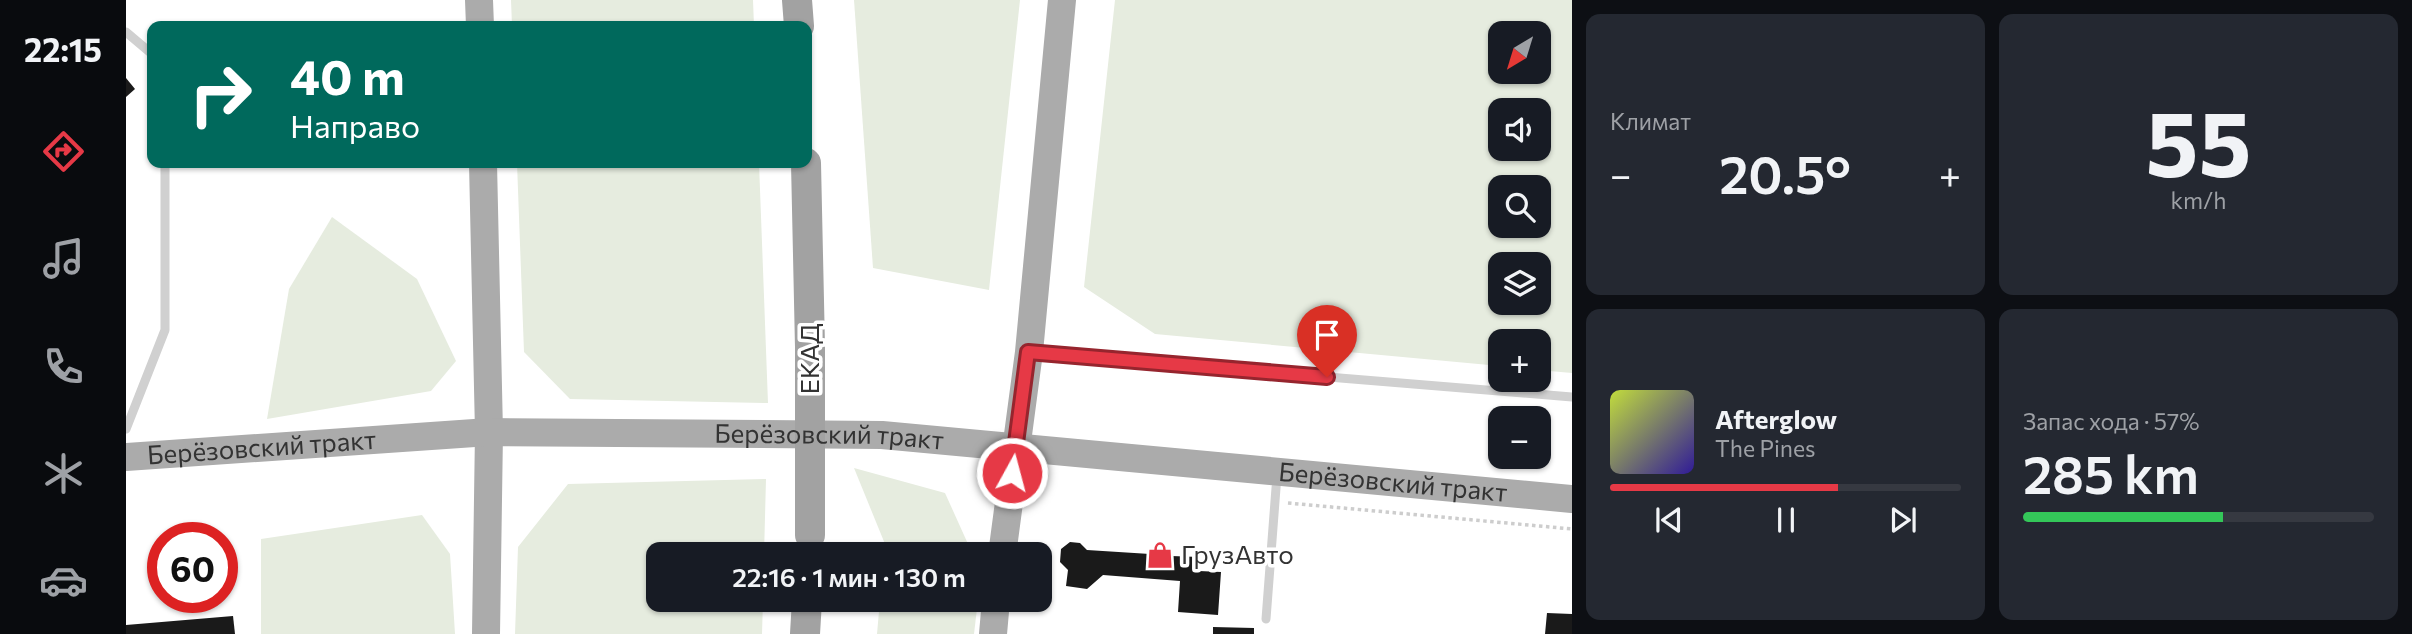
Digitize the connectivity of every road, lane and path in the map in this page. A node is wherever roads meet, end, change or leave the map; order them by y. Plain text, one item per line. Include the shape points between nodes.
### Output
1 (479, 0) edge
2 (797, 0) edge
3 (1062, 0) edge
4 (480, 21) edge
5 (799, 21) edge
6 (126, 32) edge
7 (147, 50) edge
8 (165, 168) edge
9 (483, 168) edge
10 (807, 168) edge
11 (1028, 352) junction
12 (1572, 397) edge
13 (126, 429) edge
14 (489, 432) junction
15 (1016, 446) junction
16 (130, 449) edge
17 (1278, 470) junction
18 (1572, 499) edge
19 (1275, 502) junction
20 (1572, 530) edge
21 (810, 542) edge
22 (1004, 542) edge
23 (806, 612) edge
24 (995, 612) edge
25 (1266, 619) dead end
26 (486, 634) edge
27 (805, 634) edge
28 (993, 634) edge

1 - 4 main road
2 - 5 highway
3 - 11 main road
6 - 7 lane
8 - 13 lane via 165,330
9 - 14 main road
10 - 21 highway, ЕКАД, bridge
11 - 12 lane
11 - 15 main road
14 - 15 main road, Берёзовский тракт via 882,435
14 - 16 main road, Берёзовский тракт
14 - 26 main road
15 - 17 main road, Берёзовский тракт
15 - 22 main road
17 - 18 main road, Берёзовский тракт
17 - 19 lane
19 - 20 path
19 - 25 lane
23 - 27 highway
24 - 28 main road

